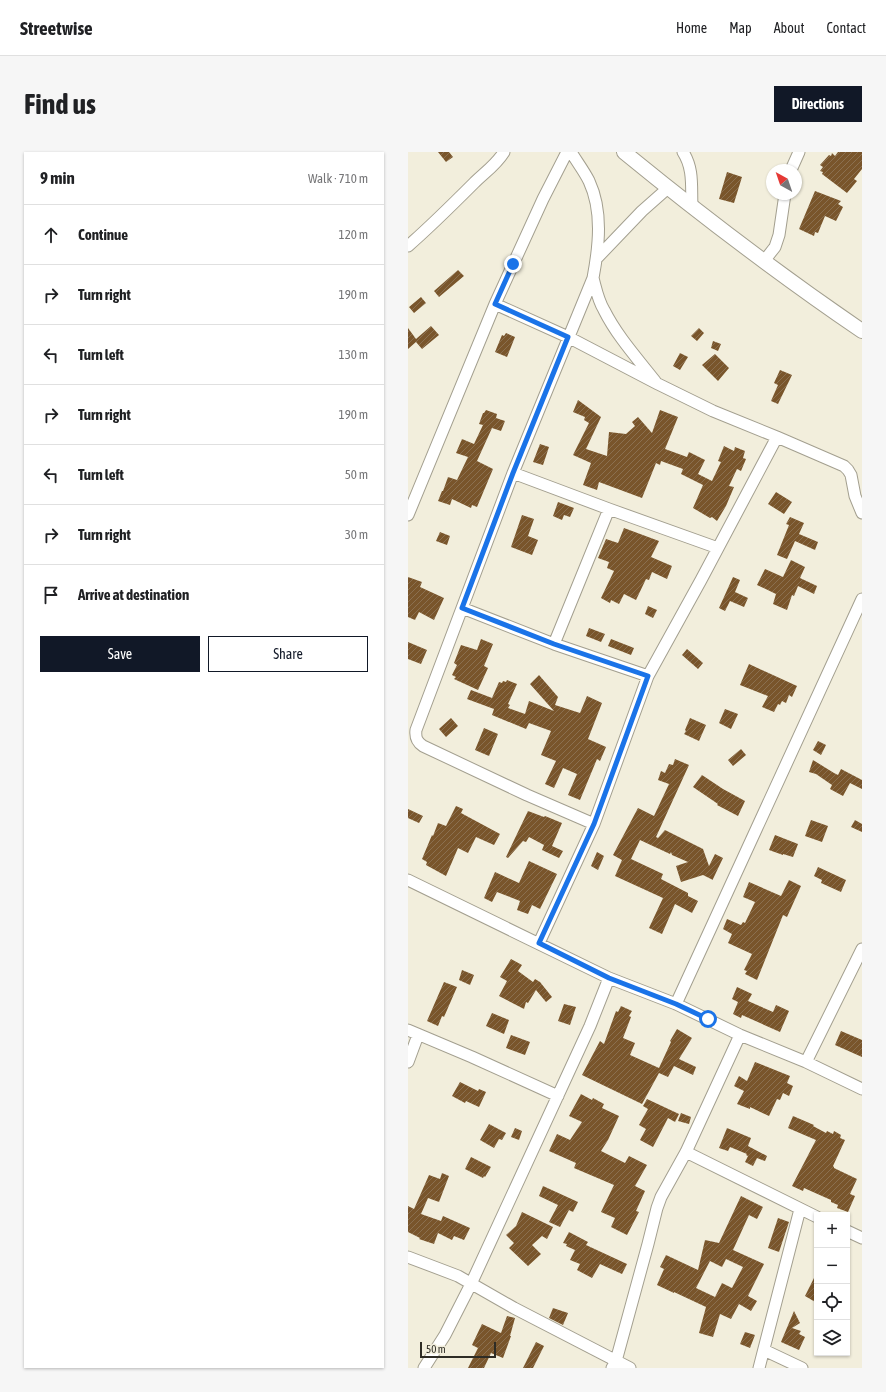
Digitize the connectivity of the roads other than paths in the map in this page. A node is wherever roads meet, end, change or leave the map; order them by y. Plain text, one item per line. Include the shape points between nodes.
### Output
1 (504, 152) edge
2 (568, 152) edge
3 (571, 152) edge
4 (624, 152) edge
5 (683, 152) edge
6 (795, 153) edge
7 (792, 164) edge
8 (668, 188) junction
9 (784, 200) edge
10 (692, 206) junction
11 (408, 246) edge
12 (597, 258) junction
13 (764, 261) junction
14 (593, 278) junction
15 (495, 304) junction
16 (862, 331) edge
17 (568, 337) junction
18 (658, 384) junction
19 (777, 437) junction
20 (513, 473) junction
21 (609, 509) junction
22 (862, 513) edge
23 (408, 515) edge
24 (718, 548) junction
25 (862, 599) edge
26 (462, 608) junction
27 (554, 644) junction
28 (648, 676) junction
29 (594, 824) junction
30 (408, 880) edge
31 (539, 943) junction
32 (862, 949) edge
33 (609, 978) junction
34 (676, 1004) junction
35 (413, 1032) edge
36 (740, 1035) junction
37 (408, 1062) edge
38 (806, 1062) junction
39 (862, 1089) edge
40 (558, 1096) junction
41 (686, 1152) junction
42 (800, 1209) junction
43 (814, 1216) edge
44 (850, 1232) edge
45 (862, 1238) edge
46 (408, 1257) edge
47 (471, 1284) junction
48 (764, 1350) junction
49 (614, 1365) edge
50 (424, 1368) edge
51 (630, 1368) edge
52 (759, 1368) edge
53 (802, 1368) edge

1 - 11 street via 491,168
2 - 15 street via 543,199
3 - 12 street via 589,182 598,212
4 - 8 street
5 - 10 street via 691,170
6 - 7 street
8 - 10 street
8 - 12 street
9 - 13 street via 779,235 775,247
10 - 13 street
12 - 14 street
13 - 16 street
14 - 17 street
14 - 18 street via 598,296 612,325
15 - 17 street
15 - 23 street
17 - 18 street
17 - 20 street
18 - 19 street via 713,411
19 - 22 street via 846,467 851,475
19 - 24 street
20 - 21 street
20 - 26 street
21 - 24 street
21 - 27 street
24 - 28 street
25 - 34 street
26 - 27 street
26 - 29 street via 416,730 418,743
27 - 28 street
28 - 29 street
29 - 31 street
30 - 31 street
31 - 33 street
32 - 38 street
33 - 34 street
33 - 40 street
34 - 36 street
35 - 37 street
35 - 40 street
36 - 38 street
36 - 41 street
38 - 39 street
40 - 47 street
41 - 42 street
41 - 49 street via 657,1208
42 - 43 street
42 - 48 street
44 - 45 street
46 - 47 street via 458,1276
47 - 49 street
47 - 50 street via 445,1335
48 - 52 street
48 - 53 street
49 - 51 street

